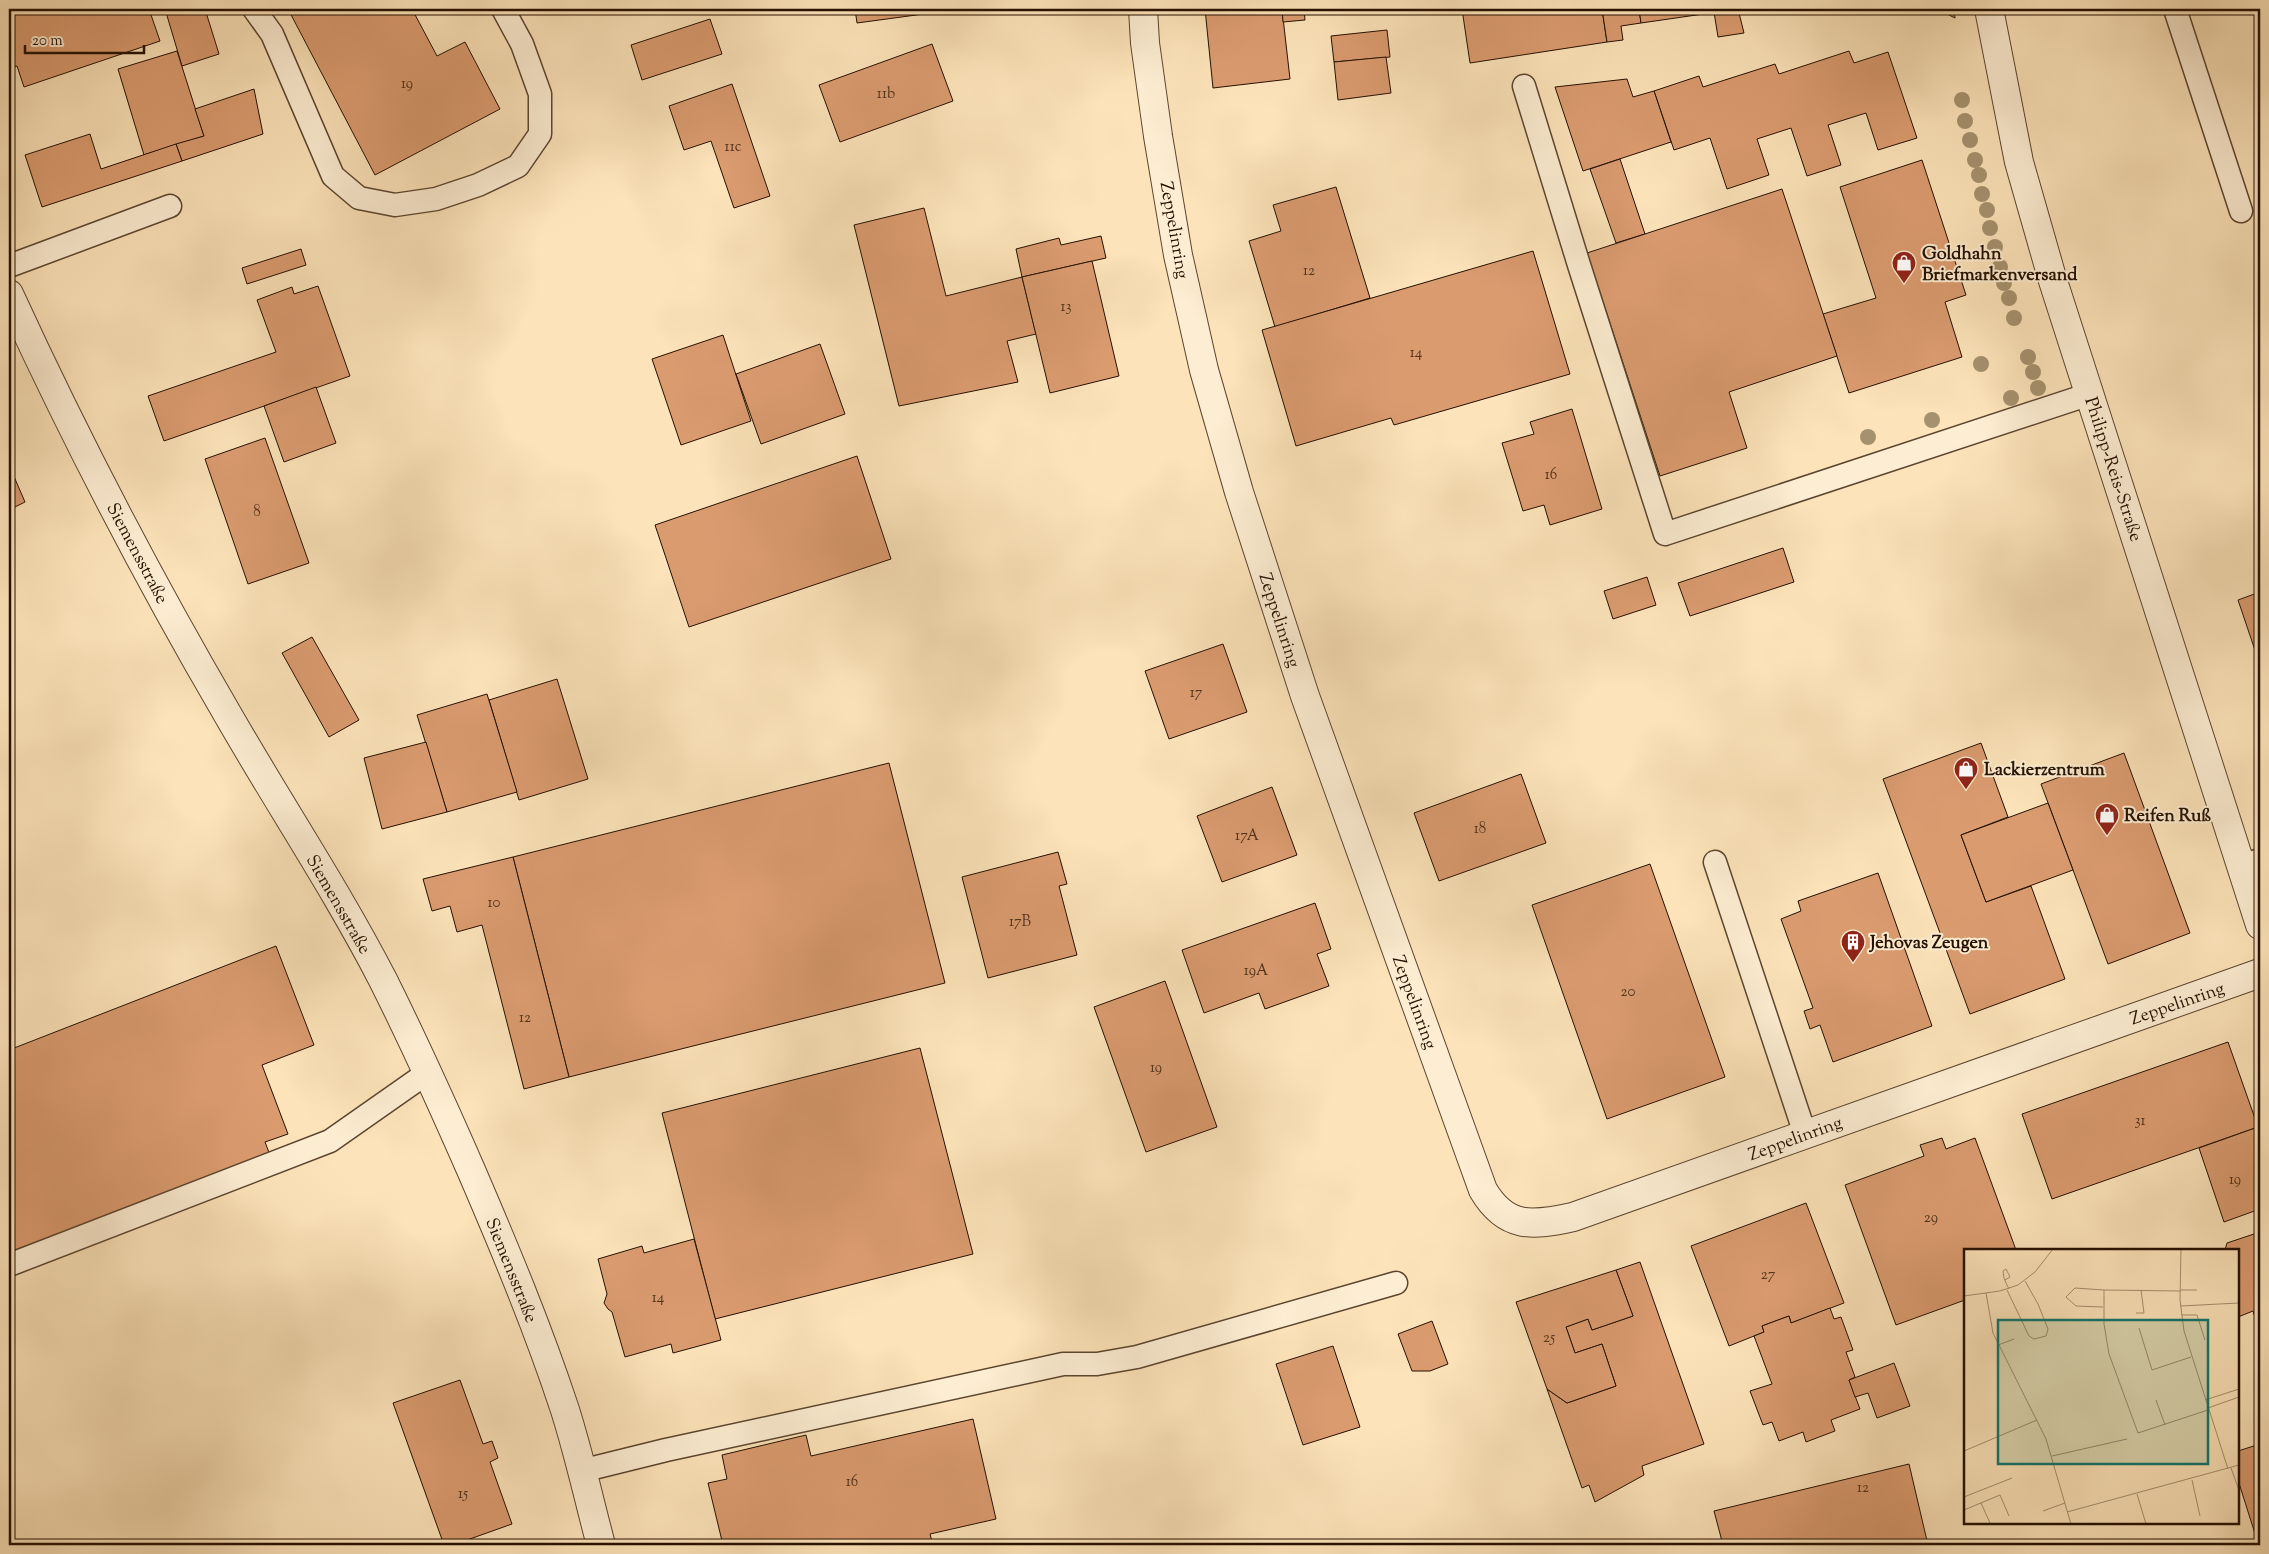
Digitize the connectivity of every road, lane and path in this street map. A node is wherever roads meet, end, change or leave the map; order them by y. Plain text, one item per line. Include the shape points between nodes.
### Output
1 (254, 9) edge
2 (503, 9) edge
3 (1143, 9) edge
4 (1989, 9) edge
5 (2175, 9) edge
6 (1524, 86) dead end
7 (170, 206) dead end
8 (2241, 211) dead end
9 (9, 266) edge
10 (9, 294) edge
11 (2090, 394) junction
12 (1715, 862) dead end
13 (2251, 863) edge
14 (2260, 925) edge
15 (2260, 973) edge
16 (428, 1073) junction
17 (1805, 1134) junction
18 (9, 1265) edge
19 (1396, 1283) dead end
20 (581, 1471) junction
21 (600, 1545) edge

1 - 2 lane via 272,34 333,176 359,198 395,205 470,188 518,166 540,134 540,94 522,44
3 - 17 street, Zeppelinring via 1158,136 1178,255 1204,370 1236,483 1308,705 1492,1206 1514,1221 1533,1224 1573,1217
4 - 11 street, Philipp-Reis-Straße via 2019,162
5 - 8 lane
6 - 11 lane via 1665,534
7 - 9 lane
10 - 16 street, Siemensstraße via 84,451 148,572 227,714 340,903
11 - 13 street, Philipp-Reis-Straße
12 - 17 lane
13 - 14 street, Philipp-Reis-Straße
15 - 17 street, Zeppelinring
16 - 18 lane via 330,1141
16 - 20 street, Siemensstraße via 518,1283 566,1413
19 - 20 lane via 1137,1357 1097,1364 1063,1364
20 - 21 street, Siemensstraße

